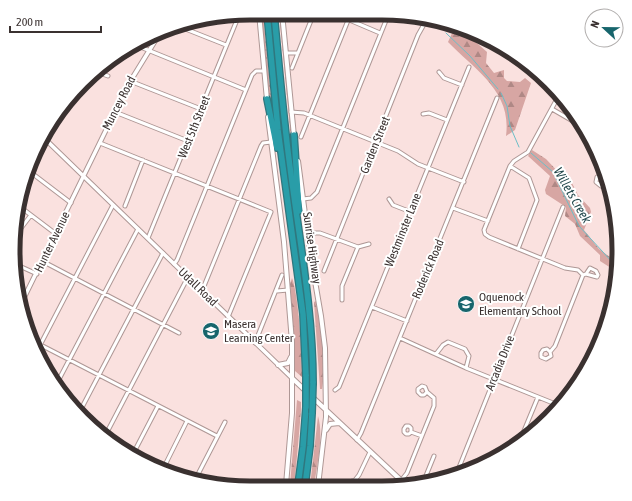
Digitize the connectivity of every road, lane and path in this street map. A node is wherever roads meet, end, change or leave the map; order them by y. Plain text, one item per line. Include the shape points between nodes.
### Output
1 (236, 20) edge
2 (260, 20) edge
3 (268, 20) edge
4 (275, 20) edge
5 (283, 20) edge
6 (311, 20) edge
7 (349, 20) joint
8 (386, 20) edge
9 (424, 24) edge
10 (186, 29) edge
11 (380, 33) junction
12 (155, 41) edge
13 (226, 45) junction
14 (142, 48) edge
15 (149, 51) junction
16 (286, 53) junction
17 (298, 53) junction
18 (292, 68) dead end
19 (469, 68) dead end
20 (264, 71) junction
21 (439, 72) dead end
22 (103, 74) edge
23 (108, 76) dead end
24 (214, 77) junction
25 (130, 81) junction
26 (462, 85) junction
27 (246, 90) junction
28 (497, 98) dead end
29 (267, 99) junction
30 (556, 101) edge
31 (201, 109) junction
32 (552, 109) junction
33 (115, 112) junction
34 (291, 112) junction
35 (423, 114) dead end
36 (310, 115) junction
37 (571, 119) edge
38 (447, 120) junction
39 (342, 129) junction
40 (294, 135) junction
41 (301, 136) dead end
42 (188, 141) junction
43 (48, 142) edge
44 (271, 142) junction
45 (376, 142) junction
46 (100, 143) junction
47 (143, 160) junction
48 (510, 166) junction
49 (428, 168) junction
50 (175, 173) junction
51 (33, 174) edge
52 (284, 174) junction
53 (83, 176) junction
54 (600, 176) edge
55 (464, 182) junction
56 (602, 185) edge
57 (207, 186) junction
58 (239, 199) junction
59 (303, 199) junction
60 (389, 199) dead end
61 (71, 203) junction
62 (113, 205) junction
63 (125, 206) dead end
64 (564, 207) dead end
65 (453, 208) junction
66 (24, 209) edge
67 (411, 212) junction
68 (31, 215) junction
69 (488, 222) junction
70 (21, 228) edge
71 (138, 229) junction
72 (308, 233) junction
73 (56, 234) junction
74 (148, 238) junction
75 (299, 238) junction
76 (337, 239) junction
77 (369, 244) dead end
78 (358, 247) junction
79 (518, 249) junction
80 (163, 253) junction
81 (543, 259) junction
82 (42, 261) junction
83 (174, 264) junction
84 (20, 266) edge
85 (324, 271) dead end
86 (36, 274) junction
87 (282, 275) dead end
88 (188, 277) junction
89 (75, 278) junction
90 (288, 290) junction
91 (202, 291) junction
92 (276, 291) junction
93 (104, 294) junction
94 (25, 297) edge
95 (342, 300) dead end
96 (372, 307) junction
97 (133, 309) junction
98 (228, 316) junction
99 (406, 321) junction
100 (163, 324) junction
101 (179, 333) dead end
102 (400, 338) junction
103 (255, 343) junction
104 (40, 345) edge
105 (41, 346) edge
106 (550, 352) dead end
107 (293, 353) junction
108 (436, 354) junction
109 (70, 360) junction
110 (278, 365) junction
111 (466, 368) junction
112 (99, 376) junction
113 (293, 379) junction
114 (494, 379) junction
115 (59, 380) edge
116 (335, 390) dead end
117 (128, 391) junction
118 (426, 392) dead end
119 (538, 397) junction
120 (554, 403) edge
121 (158, 406) junction
122 (82, 407) edge
123 (326, 410) junction
124 (187, 421) junction
125 (225, 422) dead end
126 (339, 423) junction
127 (108, 431) edge
128 (325, 432) junction
129 (412, 432) dead end
130 (524, 432) edge
131 (217, 436) junction
132 (422, 436) junction
133 (357, 440) junction
134 (135, 450) edge
135 (370, 452) junction
136 (434, 456) dead end
137 (165, 464) edge
138 (459, 468) edge
139 (198, 475) edge
140 (425, 477) edge
141 (286, 481) edge
142 (299, 481) edge
143 (306, 481) edge
144 (319, 481) edge
145 (352, 481) edge
146 (402, 481) joint

1 - 13 street, West 5th Street
2 - 20 main road
3 - 52 highway, Sunrise Highway
4 - 75 highway, Sunrise Highway
5 - 16 main road, Sunrise Highway
6 - 17 street
7 - 11 street
7 - 36 street
8 - 11 street
9 - 45 street, Garden Street
10 - 13 street
11 - 39 street
12 - 15 street, Muncey Road
13 - 24 street, West 5th Street
14 - 15 street
15 - 24 street
15 - 25 street, Muncey Road
16 - 17 street
16 - 34 main road, Sunrise Highway
17 - 18 street
19 - 26 street, Westminster Lane
20 - 27 street via 254,72
20 - 29 main road
21 - 26 street via 444,78
22 - 23 street
24 - 27 street
24 - 31 street, West 5th Street
25 - 31 street
25 - 33 street, Muncey Road
26 - 38 street, Westminster Lane
27 - 57 street
28 - 55 street, Roderick Road
29 - 44 main road
29 - 52 highway
30 - 32 street
31 - 42 street, West 5th Street
32 - 37 street
32 - 48 street via 528,152
33 - 42 street
33 - 46 street, Muncey Road
34 - 36 street
34 - 40 main road, Sunrise Highway
35 - 38 street
36 - 39 street
36 - 41 street
38 - 49 street, Westminster Lane
39 - 45 street
39 - 59 street via 316,192 313,197
40 - 59 main road, Sunrise Highway
40 - 75 highway
42 - 50 street, West 5th Street
43 - 53 street, Udall Road
44 - 58 street via 261,145
44 - 90 main road
45 - 49 street
45 - 76 street, Garden Street
46 - 47 street
46 - 53 street, Muncey Road
47 - 50 street
47 - 63 street
48 - 69 street
48 - 79 street via 529,178 537,200
49 - 55 street
49 - 67 street, Westminster Lane
50 - 57 street
50 - 74 street, West 5th Street
51 - 61 street
52 - 142 highway, Sunrise Highway, bridge via 303,314 306,376 306,407
53 - 61 street, Hunter Avenue
53 - 62 street, Udall Road
54 - 56 street via 596,182
55 - 65 street, Roderick Road
57 - 58 street
57 - 83 street
58 - 91 street
58 - 98 street via 271,212
59 - 72 main road, Sunrise Highway
60 - 67 street via 393,205
61 - 73 street, Hunter Avenue
62 - 71 street, Udall Road
62 - 89 street
64 - 81 street, Arcadia Drive
65 - 69 street
65 - 99 street, Roderick Road
66 - 68 street
67 - 96 street, Westminster Lane
68 - 70 street
68 - 73 street
69 - 79 street via 485,234
71 - 74 street, Udall Road
71 - 93 street
72 - 76 street via 318,232
72 - 123 main road, Sunrise Highway via 324,336
73 - 82 street, Hunter Avenue
74 - 80 street, Udall Road
75 - 143 highway, Sunrise Highway, bridge via 310,322 313,383
76 - 78 street
76 - 85 street, Garden Street
77 - 78 street
78 - 95 street via 342,286
79 - 81 street
80 - 83 street, Udall Road
80 - 97 street
81 - 106 street via 564,268 578,270 585,275 556,346
81 - 114 street, Arcadia Drive
82 - 86 street, Hunter Avenue
82 - 89 street
83 - 88 street, Udall Road
84 - 86 street
86 - 94 street, Hunter Avenue
87 - 92 street
88 - 91 street, Udall Road
88 - 100 street
89 - 93 street
89 - 104 street
90 - 92 street
90 - 107 main road
91 - 98 street, Udall Road
92 - 103 street
93 - 97 street
93 - 109 street
96 - 99 street
96 - 116 street, Westminster Lane via 340,387
97 - 100 street
97 - 112 street
98 - 103 street, Udall Road
99 - 102 street, Roderick Road
100 - 101 street
100 - 117 street
102 - 108 street
102 - 133 street, Roderick Road
103 - 110 street, Udall Road
105 - 109 street
107 - 110 main road via 288,363
107 - 113 main road
108 - 111 street
108 - 111 street via 448,342 465,349 469,356
109 - 112 street
109 - 115 street
110 - 113 street, Udall Road
111 - 114 street
112 - 117 street
112 - 122 street
113 - 123 main road, Udall Road
113 - 141 main road
114 - 119 street
114 - 138 street, Arcadia Drive
117 - 121 street
117 - 127 street
118 - 132 street via 435,402
119 - 120 street
119 - 130 street
121 - 124 street
121 - 134 street
123 - 126 main road, Udall Road
123 - 128 main road
124 - 131 street
124 - 137 street
125 - 131 street
126 - 128 main road via 330,424
126 - 133 main road, Udall Road
128 - 144 main road
129 - 132 street
131 - 139 street
132 - 146 street
133 - 135 main road, Udall Road
135 - 145 street via 359,475
135 - 146 main road, Udall Road
136 - 140 street

